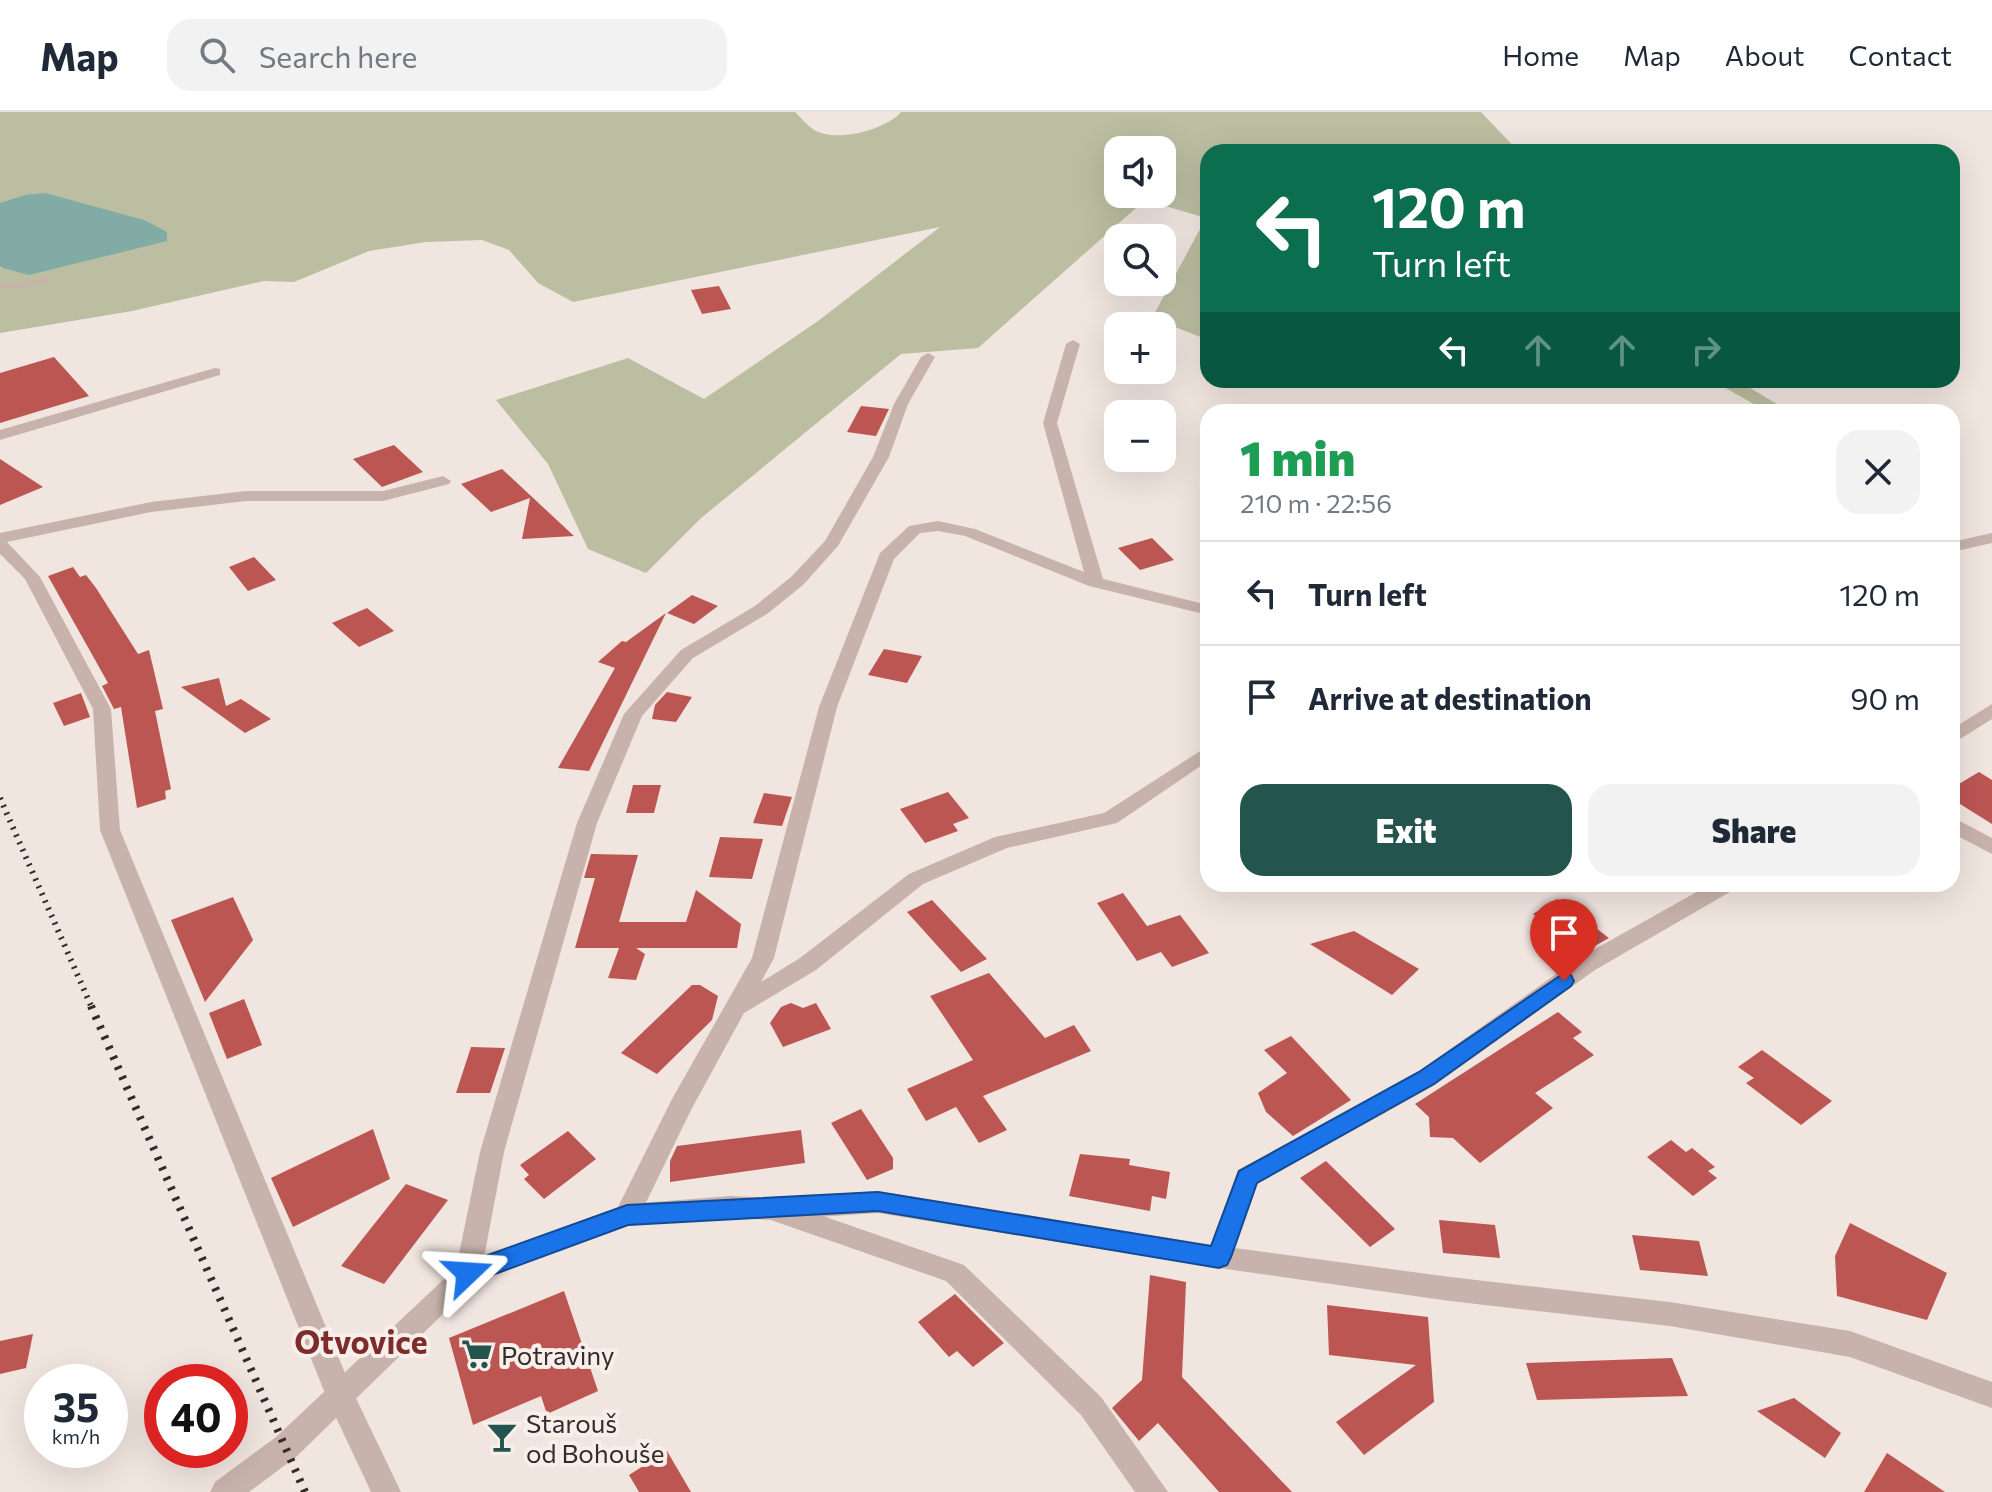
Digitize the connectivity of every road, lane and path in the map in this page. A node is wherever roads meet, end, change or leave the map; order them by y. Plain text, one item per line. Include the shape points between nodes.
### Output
1 (46, 280) dead end
2 (0, 285) edge
3 (1073, 344) dead end
4 (928, 357) dead end
5 (215, 372) dead end
6 (0, 435) edge
7 (443, 481) dead end
8 (1992, 538) edge
9 (0, 541) edge
10 (1960, 545) edge
11 (1095, 582) junction
12 (1200, 608) edge
13 (1992, 710) edge
14 (1960, 732) edge
15 (1200, 757) edge
16 (1960, 829) edge
17 (1992, 847) edge
18 (1714, 892) edge
19 (737, 1008) junction
20 (773, 1209) junction
21 (627, 1215) junction
22 (1219, 1257) junction
23 (468, 1273) junction
24 (1992, 1395) edge
25 (340, 1396) junction
26 (238, 1488) edge
27 (386, 1492) edge
28 (1153, 1492) edge

1 - 2 lane
3 - 11 street via 1050,423
4 - 23 street via 901,404 881,457 832,543 761,610 687,654 633,714 587,823 492,1152
5 - 6 street
7 - 9 street via 383,496 246,496 151,507
8 - 10 street
9 - 25 street via 32,577 102,709 110,830
11 - 12 street
11 - 19 street via 969,532 938,526 915,529 886,557 828,707 763,958
13 - 14 street
15 - 19 street via 1110,818 1002,842 916,879 808,964
16 - 17 street
18 - 22 street via 1587,964 1427,1078 1247,1177
19 - 21 street
20 - 21 street
20 - 22 street via 878,1202
20 - 28 street via 955,1273 1091,1406
21 - 23 street
22 - 24 street via 1670,1314 1850,1344
23 - 25 street
25 - 26 street
25 - 27 street

